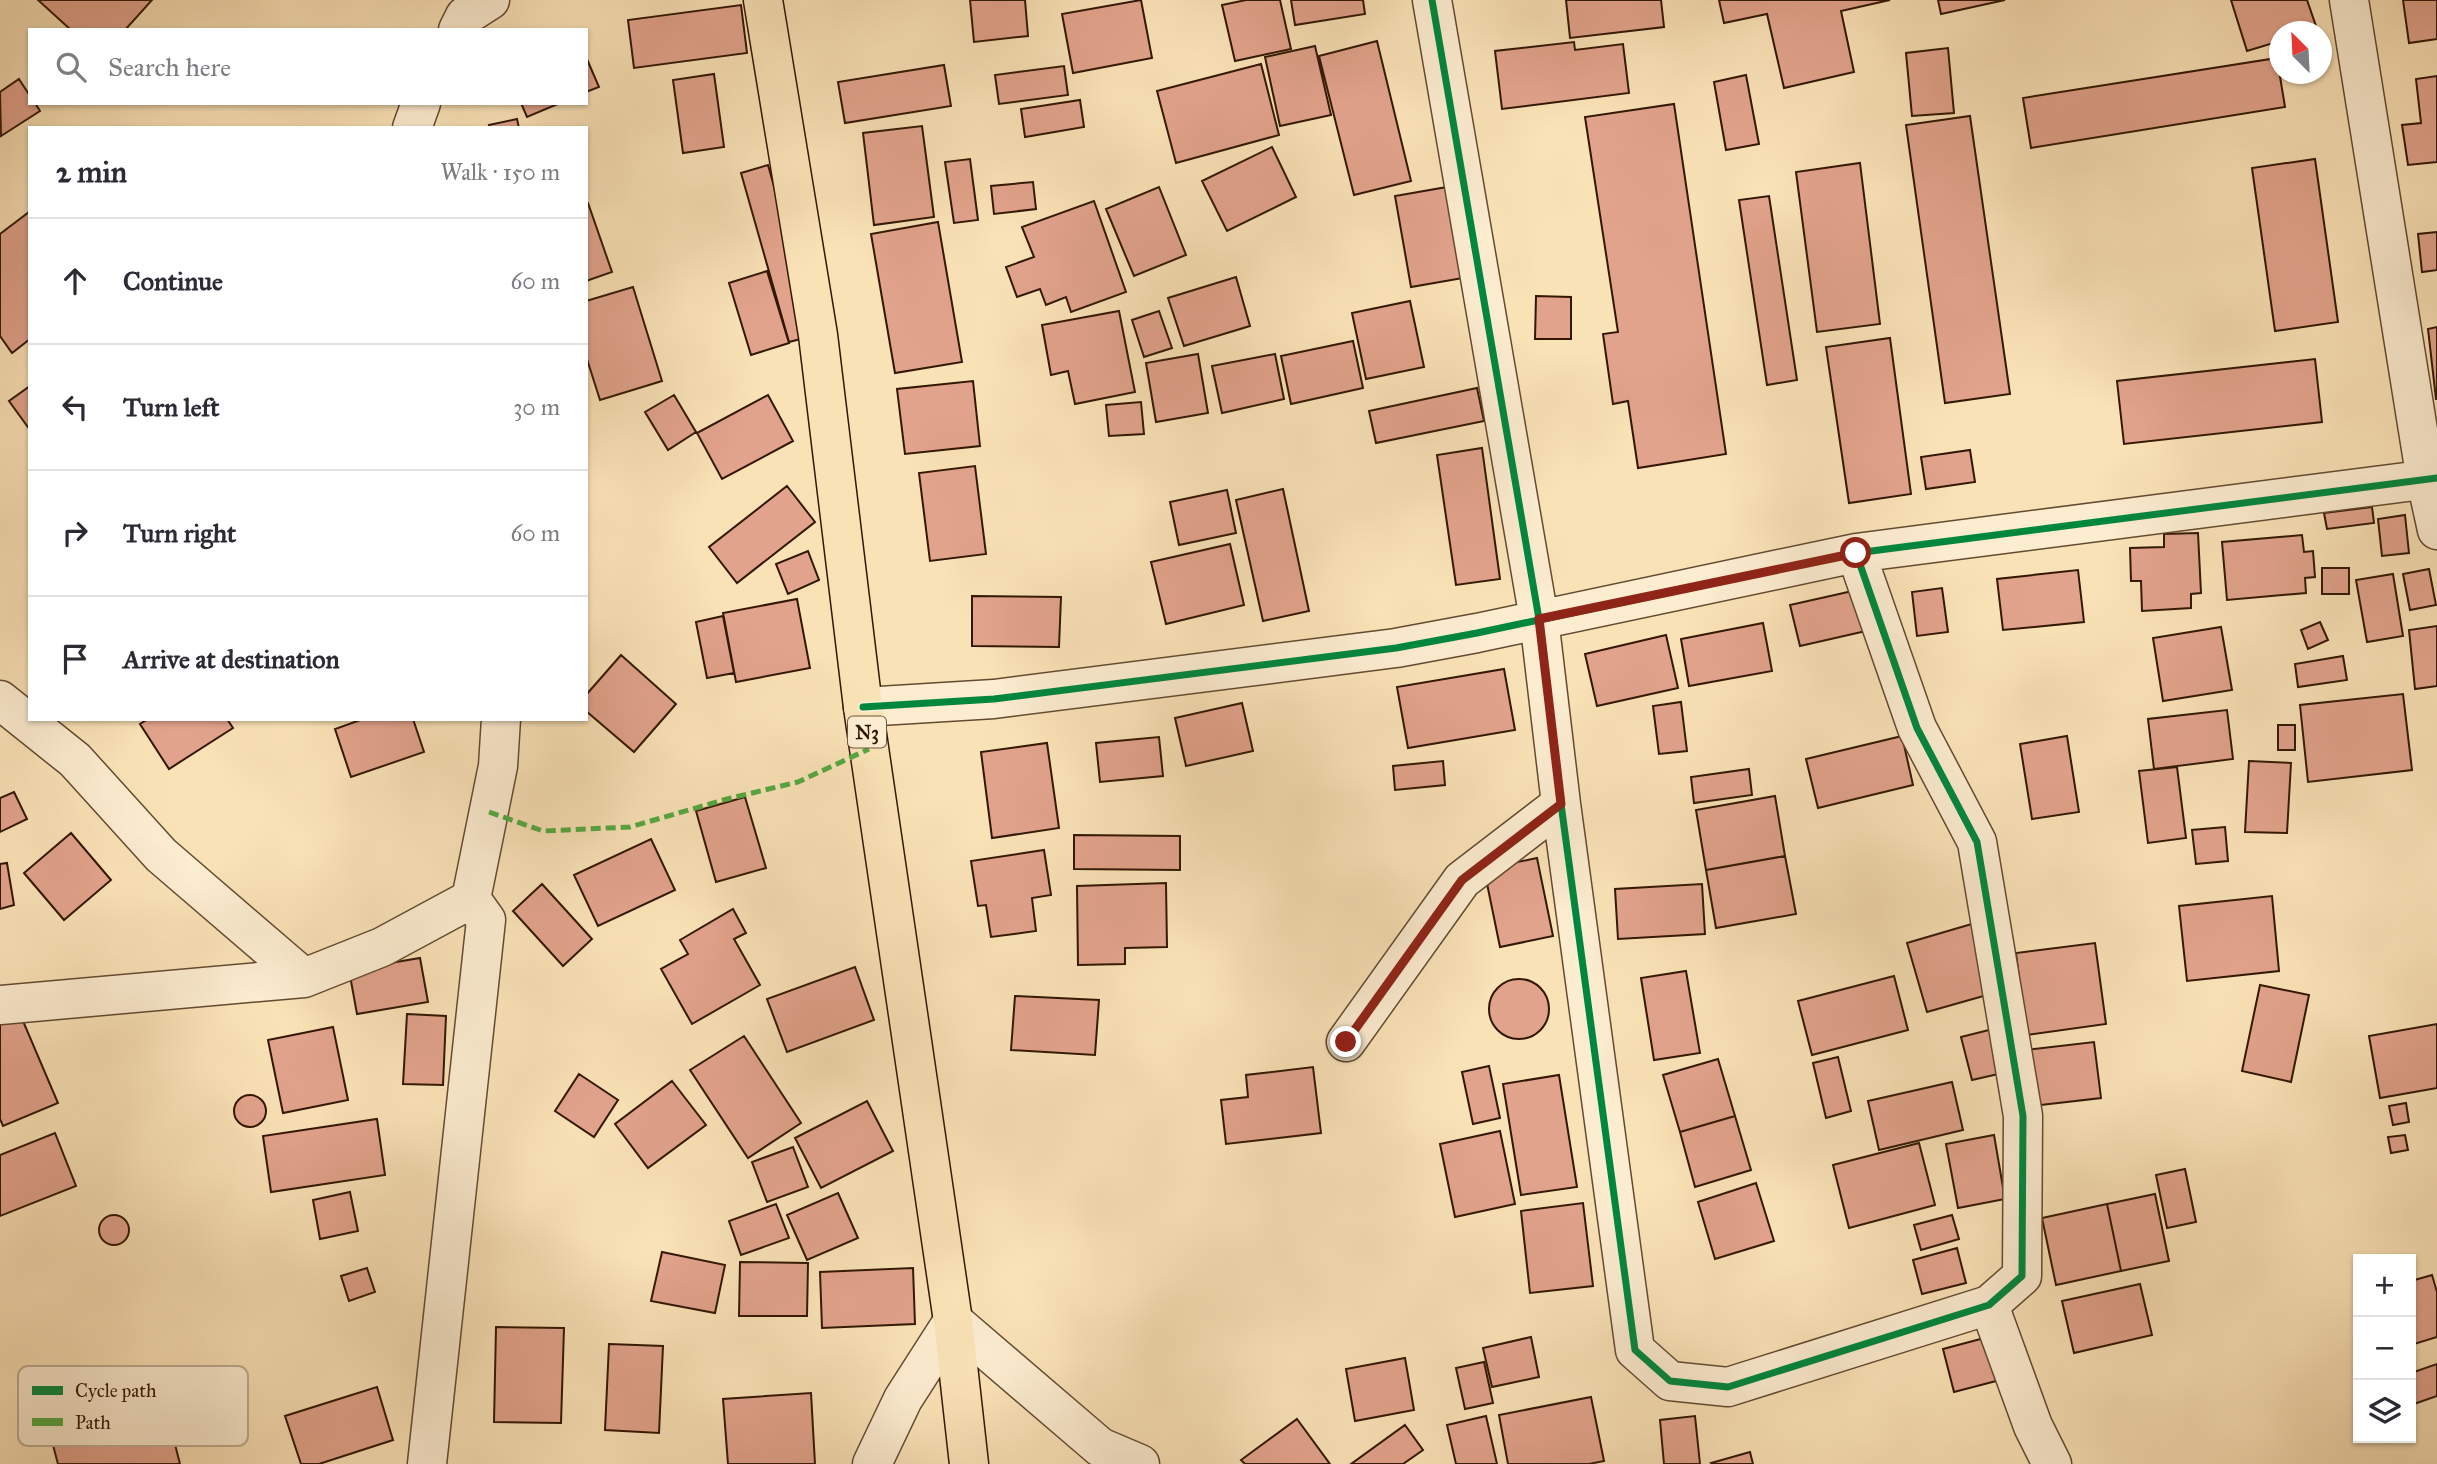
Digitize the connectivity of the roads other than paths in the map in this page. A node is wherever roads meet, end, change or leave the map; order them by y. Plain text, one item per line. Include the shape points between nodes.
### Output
1 (490, 0) edge
2 (763, 0) edge
3 (1432, 0) edge
4 (2348, 0) edge
5 (459, 28) edge
6 (420, 105) edge
7 (413, 126) edge
8 (2432, 479) edge
9 (2437, 530) edge
10 (1856, 553) junction
11 (1539, 619) junction
12 (0, 700) edge
13 (863, 707) junction
14 (500, 721) edge
15 (1561, 804) junction
16 (471, 899) junction
17 (304, 978) junction
18 (0, 1005) edge
19 (1346, 1042) dead end
20 (1989, 1305) junction
21 (953, 1321) junction
22 (427, 1464) edge
23 (872, 1464) edge
24 (969, 1464) edge
25 (1140, 1464) edge
26 (2052, 1464) edge

1 - 5 street via 465,16
2 - 13 highway, N3 via 818,335
3 - 11 street
4 - 8 street
6 - 7 street
8 - 9 street
8 - 10 street
10 - 11 street
10 - 20 street via 1917,728 1977,842 2023,1116 2022,1276
11 - 13 street via 1322,659 995,699
11 - 15 street
12 - 17 street via 75,760 161,855
13 - 21 highway, N3
14 - 16 street via 498,766
15 - 19 street via 1462,880
15 - 20 street via 1635,1350 1670,1381 1728,1387
16 - 17 street via 382,947
16 - 22 street via 486,920
17 - 18 street
20 - 26 street via 2033,1426
21 - 23 street via 903,1399
21 - 24 highway, N3
21 - 25 street via 1100,1447

